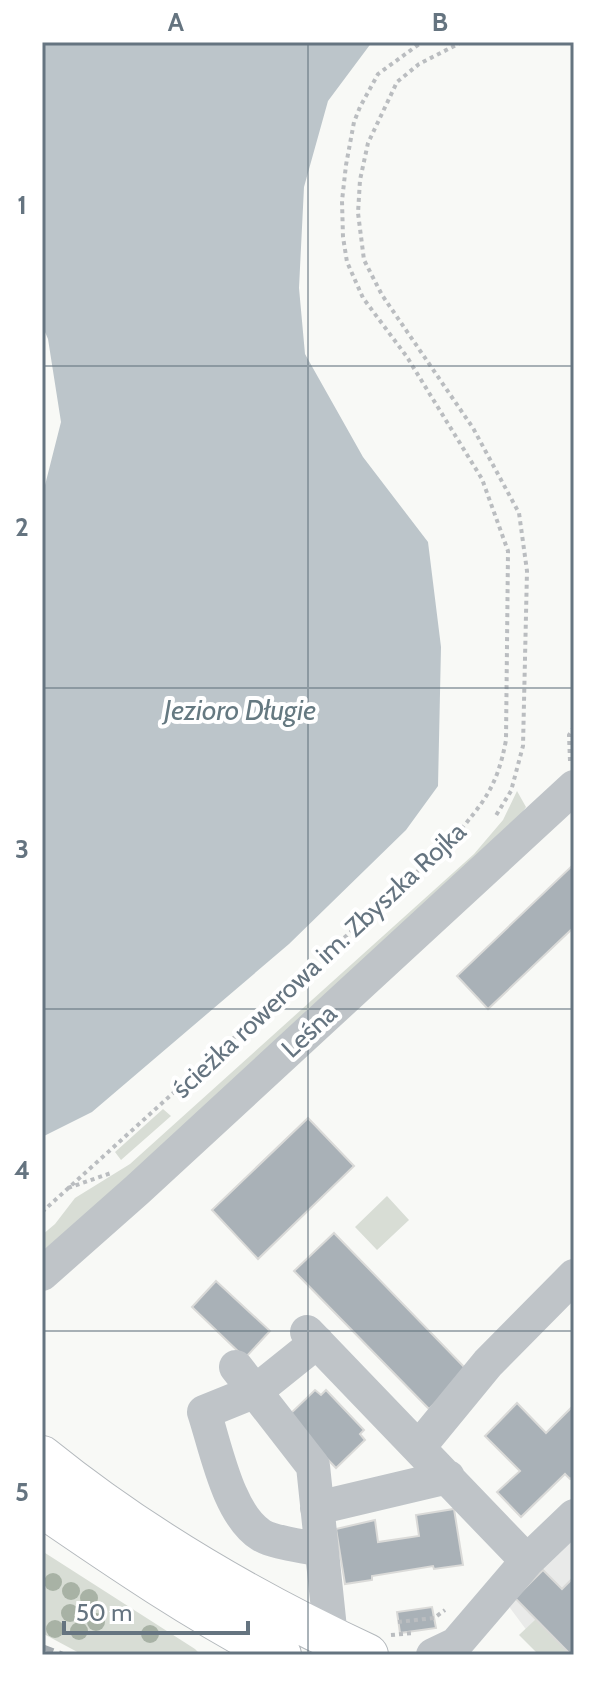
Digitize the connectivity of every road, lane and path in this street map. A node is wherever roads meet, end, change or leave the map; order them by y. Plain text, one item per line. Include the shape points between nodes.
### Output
1 (422, 42) edge
2 (462, 42) edge
3 (574, 727) edge
4 (572, 778) edge
5 (491, 823) dead end
6 (115, 1172) dead end
7 (68, 1188) junction
8 (42, 1212) edge
9 (42, 1274) edge
10 (574, 1276) edge
11 (246, 1379) junction
12 (419, 1447) junction
13 (42, 1457) edge
14 (448, 1477) junction
15 (42, 1506) edge
16 (317, 1508) junction
17 (574, 1516) edge
18 (321, 1550) junction
19 (527, 1561) junction
20 (434, 1618) dead end
21 (398, 1622) dead end
22 (363, 1643) edge
23 (443, 1647) edge
24 (280, 1655) edge

1 - 7 path via 378,74 360,107 345,174 343,237 363,298 407,357 482,479 508,551 502,761 488,796 452,840
2 - 5 path, ścieżka rowerowa im. Zbyszka Rojka via 397,82 368,143 358,213 364,260 376,283 473,428 519,513 527,571 523,746 511,791
3 - 4 path via 569,735
4 - 9 street, Leśna
6 - 7 path
7 - 8 path
10 - 12 street via 488,1363
11 - 12 street via 312,1337
11 - 16 street via 313,1466
11 - 18 street via 204,1412 232,1497 262,1536
12 - 14 street
13 - 22 main road via 162,1544 247,1594
14 - 16 street
14 - 19 street
15 - 24 main road via 133,1568
16 - 18 street
17 - 19 street
18 - 22 street
19 - 23 street
20 - 21 path
22 - 23 path

